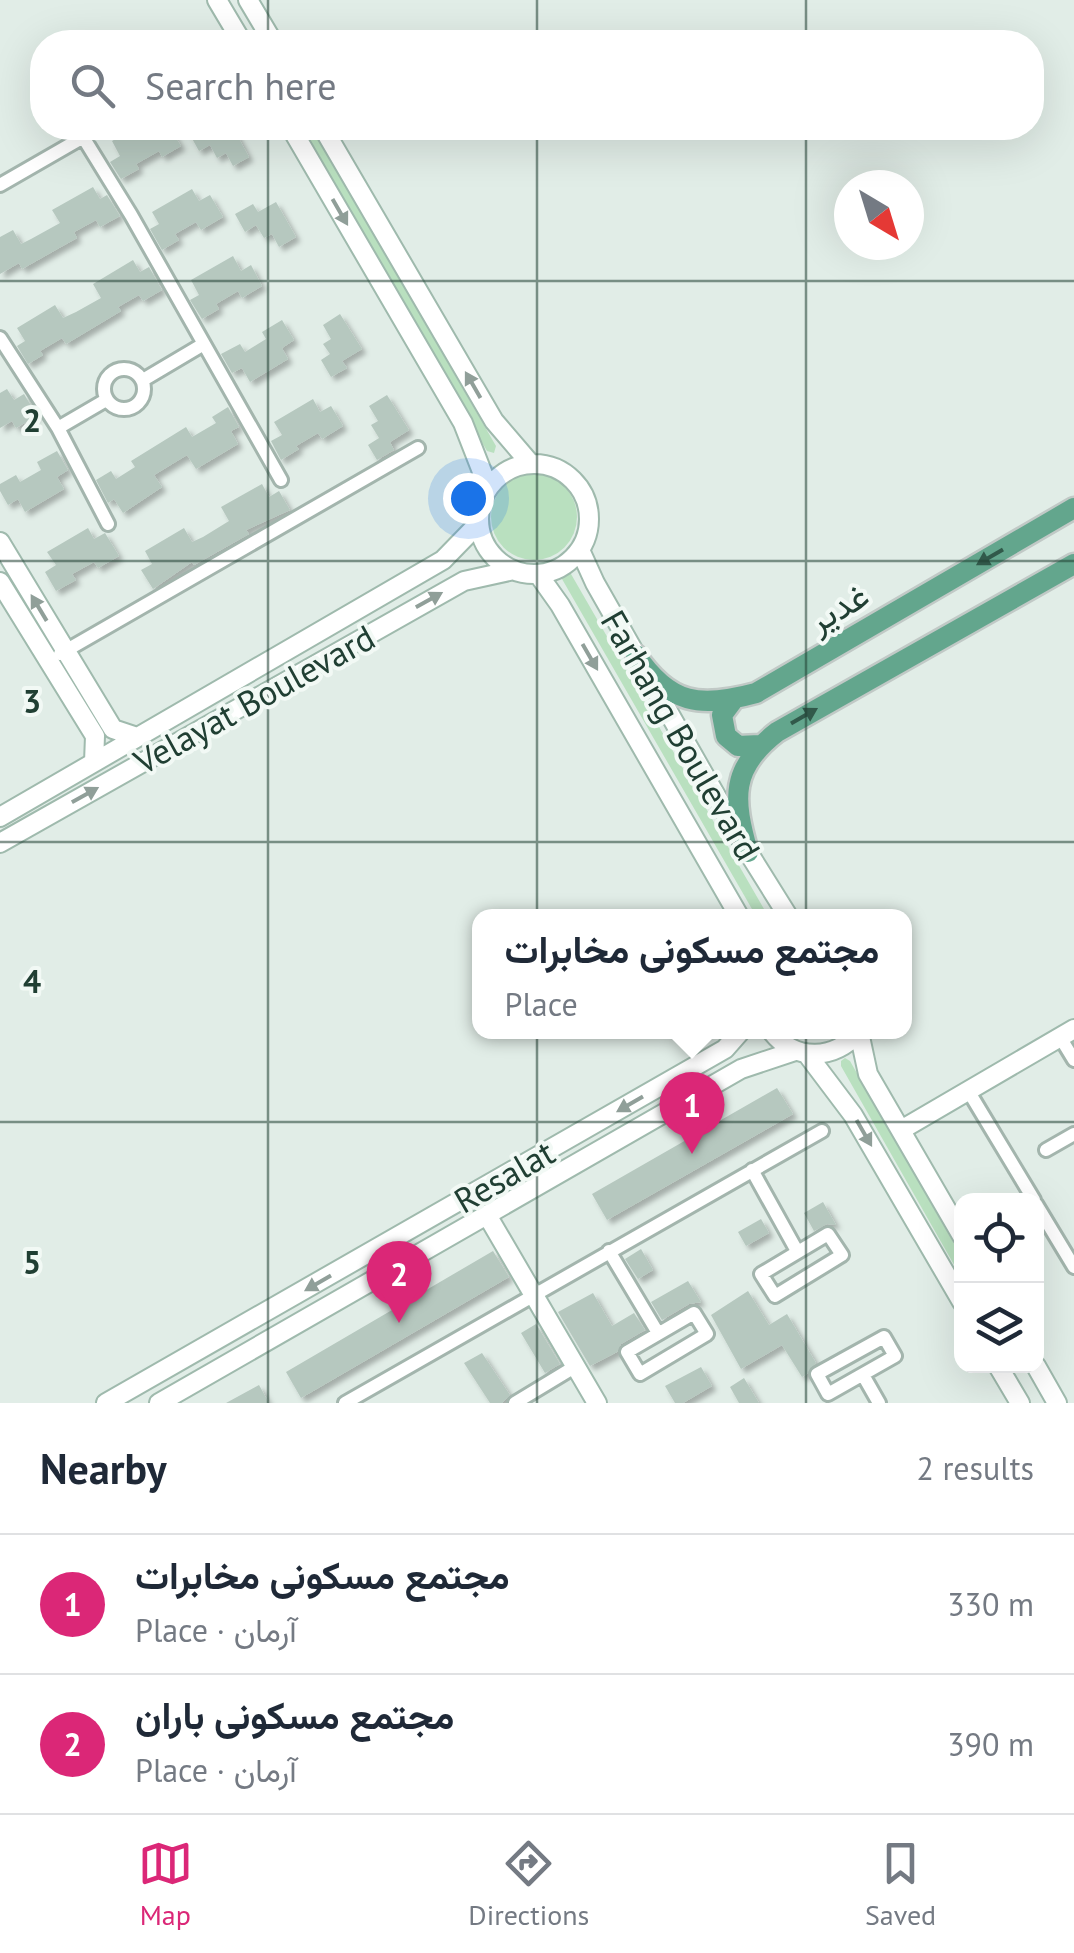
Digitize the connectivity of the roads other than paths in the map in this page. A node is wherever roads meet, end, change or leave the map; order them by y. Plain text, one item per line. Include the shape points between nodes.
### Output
1 (217, 0) edge
2 (248, 0) edge
3 (235, 30) edge
4 (266, 30) edge
5 (76, 140) edge
6 (85, 140) edge
7 (299, 140) edge
8 (330, 140) edge
9 (0, 185) edge
10 (0, 338) edge
11 (202, 345) junction
12 (143, 380) junction
13 (106, 400) junction
14 (58, 428) junction
15 (418, 448) dead end
16 (530, 463) junction
17 (281, 480) dead end
18 (488, 487) junction
19 (1074, 508) edge
20 (478, 523) junction
21 (108, 524) dead end
22 (0, 542) edge
23 (580, 550) junction
24 (1074, 564) edge
25 (514, 570) junction
26 (538, 574) junction
27 (0, 582) edge
28 (65, 651) junction
29 (636, 655) junction
30 (47, 662) junction
31 (734, 699) junction
32 (137, 737) junction
33 (760, 744) junction
34 (94, 762) junction
35 (0, 816) edge
36 (0, 843) edge
37 (748, 852) junction
38 (734, 909) edge
39 (784, 909) edge
40 (1067, 1033) edge
41 (734, 1039) edge
42 (782, 1039) edge
43 (851, 1039) edge
44 (860, 1039) edge
45 (801, 1052) junction
46 (1074, 1060) edge
47 (969, 1092) junction
48 (901, 1130) junction
49 (822, 1131) dead end
50 (1074, 1134) edge
51 (1046, 1150) dead end
52 (752, 1170) junction
53 (1030, 1193) edge
54 (486, 1215) junction
55 (1044, 1217) edge
56 (954, 1222) edge
57 (609, 1251) junction
58 (797, 1251) junction
59 (1074, 1267) edge
60 (954, 1288) edge
61 (534, 1295) junction
62 (658, 1333) junction
63 (576, 1366) junction
64 (1002, 1373) edge
65 (1040, 1373) edge
66 (862, 1375) junction
67 (106, 1403) edge
68 (159, 1403) edge
69 (345, 1403) edge
70 (515, 1403) edge
71 (597, 1403) edge
72 (879, 1403) edge
73 (1020, 1403) edge
74 (1057, 1403) edge

1 - 3 street
2 - 4 street
5 - 9 street
6 - 11 street
7 -> 18 street via 463,422
16 -> 8 street via 494,422
10 - 14 street
11 - 12 street
11 - 17 street
12 - 13 street via 142,400 134,407
12 - 13 street via 118,369 106,378
13 - 14 street
14 - 21 street
15 - 28 street
16 - 18 street via 506,470
16 - 23 street via 566,472 582,491 589,527
18 - 20 street
19 -> 31 main road, غدیر via 756,693
20 - 25 street via 493,556
20 - 32 street, Velayat Boulevard via 443,560
28 -> 22 street
23 - 26 street via 562,567
23 - 29 street, Farhang Boulevard
33 -> 24 main road
25 - 26 street
36 -> 25 street, Velayat Boulevard via 464,581
26 -> 38 street, Farhang Boulevard
27 - 30 street
28 - 30 street
28 - 32 street via 113,729
29 - 31 main road, غدیر via 672,694
29 - 37 street, Farhang Boulevard
30 - 34 street via 95,736
31 - 33 main road via 722,715 726,736 738,746
32 - 34 street, Velayat Boulevard
33 - 37 main road via 738,785
34 - 35 street, Velayat Boulevard
37 - 39 street, Farhang Boulevard
40 - 46 street
40 - 47 street
41 -> 67 street, Resalat
42 - 45 street
43 - 45 street, Resalat via 830,1052
44 - 48 street via 868,1074
45 - 54 street, Resalat via 740,1069
45 -> 60 street via 853,1115
47 - 48 street
47 - 53 street
48 - 56 street
49 - 52 street
50 - 51 street
52 - 57 street
52 - 58 street
54 - 61 street
54 - 68 street, Resalat
55 - 59 street
57 - 61 street
57 - 62 street
58 - 58 street via 761,1274 775,1296 842,1255 828,1234
61 - 63 street
61 - 69 street
62 - 62 street via 627,1352 640,1374 706,1334 694,1313
63 - 70 street
63 - 71 street
64 - 73 street
65 - 74 street
66 - 66 street via 828,1394 817,1374 884,1337 895,1356
66 - 72 street

